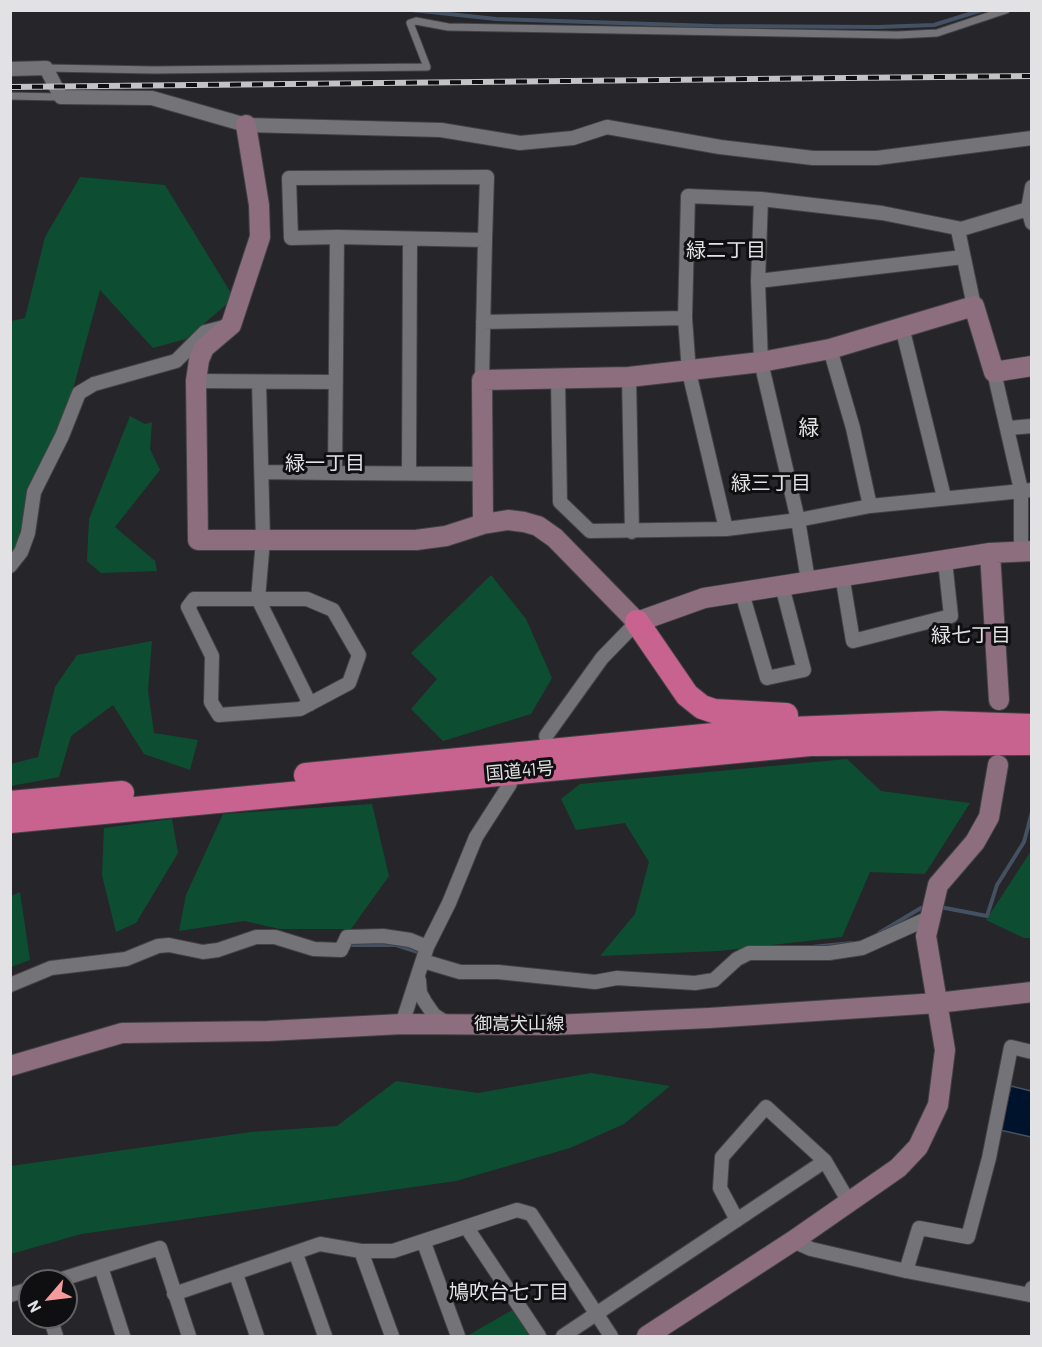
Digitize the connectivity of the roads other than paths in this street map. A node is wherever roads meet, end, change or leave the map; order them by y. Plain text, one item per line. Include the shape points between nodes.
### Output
1 (1006, 10) edge
2 (46, 68) junction
3 (10, 69) edge
4 (10, 96) edge
5 (61, 97) junction
6 (246, 125) junction
7 (1032, 138) edge
8 (1032, 186) edge
9 (761, 199) junction
10 (1028, 208) junction
11 (1032, 223) edge
12 (962, 229) junction
13 (337, 237) junction
14 (485, 240) junction
15 (410, 241) junction
16 (963, 257) junction
17 (758, 281) junction
18 (974, 306) junction
19 (685, 318) junction
20 (483, 322) junction
21 (231, 325) junction
22 (902, 327) junction
23 (830, 349) junction
24 (761, 362) junction
25 (1032, 366) edge
26 (689, 372) junction
27 (994, 372) junction
28 (629, 377) junction
29 (558, 379) junction
30 (482, 380) junction
31 (196, 381) junction
32 (259, 382) junction
33 (335, 382) junction
34 (1032, 426) edge
35 (1009, 428) junction
36 (263, 472) junction
37 (409, 472) junction
38 (335, 473) junction
39 (484, 474) junction
40 (1026, 490) edge
41 (944, 497) junction
42 (870, 506) junction
43 (798, 520) junction
44 (483, 524) junction
45 (726, 529) junction
46 (632, 532) junction
47 (263, 540) junction
48 (1026, 551) edge
49 (990, 553) junction
50 (945, 561) junction
51 (10, 566) edge
52 (842, 575) junction
53 (808, 580) junction
54 (782, 586) junction
55 (742, 593) junction
56 (258, 599) junction
57 (637, 622) junction
58 (999, 700) dead end
59 (310, 704) junction
60 (941, 723) junction
61 (1032, 726) edge
62 (546, 736) dead end
63 (1032, 743) edge
64 (999, 765) dead end
65 (510, 784) dead end
66 (10, 803) edge
67 (10, 821) edge
68 (931, 916) junction
69 (425, 954) junction
70 (419, 975) junction
71 (10, 985) edge
72 (1032, 992) edge
73 (937, 1003) junction
74 (402, 1024) junction
75 (448, 1025) junction
76 (1032, 1052) edge
77 (10, 1066) edge
78 (825, 1161) junction
79 (849, 1202) junction
80 (738, 1220) junction
81 (467, 1228) junction
82 (793, 1241) junction
83 (424, 1243) junction
84 (360, 1251) junction
85 (296, 1254) junction
86 (101, 1267) junction
87 (906, 1271) junction
88 (78, 1274) edge
89 (236, 1274) junction
90 (1032, 1288) edge
91 (174, 1294) junction
92 (596, 1316) junction
93 (667, 1331) edge
94 (123, 1336) edge
95 (189, 1336) edge
96 (257, 1336) edge
97 (325, 1336) edge
98 (392, 1336) edge
99 (458, 1336) edge
100 (539, 1336) edge
101 (563, 1336) edge
102 (611, 1336) edge
103 (647, 1336) edge

1 - 2 lane via 937,33 898,35 448,27 416,21 410,23 426,67
2 - 3 street
2 - 5 street
4 - 5 lane
5 - 6 street via 152,98
6 - 7 street via 441,130 520,143 573,138 607,127 813,158 877,158
6 - 21 street via 260,237
8 - 10 street
9 - 12 street via 882,213
9 - 17 street
9 - 19 street via 688,196
10 - 11 street
10 - 12 street
12 - 16 street via 958,230
13 - 14 street via 291,238 289,178 487,177
13 - 15 street
13 - 33 street
14 - 15 street
14 - 20 street
15 - 37 street
16 - 17 street
16 - 18 street
17 - 24 street
18 - 22 street
18 - 27 street
19 - 20 street
19 - 26 street
20 - 30 street
21 - 31 street via 204,348
21 - 51 street via 205,332 176,361 94,384 79,393 34,492 28,533
22 - 23 street
22 - 41 street
23 - 24 street
23 - 42 street
24 - 26 street
24 - 43 street
25 - 27 street
26 - 28 street
26 - 45 street
27 - 35 street
28 - 29 street
28 - 46 street
29 - 30 street
29 - 46 street via 560,502 590,531
30 - 39 street
31 - 32 street
31 - 47 street via 198,540
32 - 33 street
32 - 36 street
33 - 38 street
34 - 35 street
35 - 40 street
36 - 38 street
36 - 47 street
37 - 38 street
37 - 39 street
39 - 44 street
40 - 41 street
40 - 48 street
41 - 42 street
42 - 43 street
43 - 45 street
43 - 53 street
44 - 47 street via 446,536 416,540
44 - 57 street via 508,520 538,526 555,538
45 - 46 street
47 - 56 street
48 - 49 street
49 - 50 street
49 - 58 street
50 - 52 street
50 - 52 street via 951,616 853,641
52 - 53 street
53 - 54 street
54 - 55 street
54 - 55 street via 804,670 766,678
55 - 57 street via 705,598
56 - 59 street
56 - 59 street via 307,599 333,610 359,655 349,683
56 - 59 street via 194,599 188,607 212,656 211,702 219,715 300,709
57 - 60 highway via 687,696 714,711 880,716
57 - 62 street via 602,657
60 - 61 highway, 国道41号
60 - 66 highway, 国道41号 via 765,730
63 - 67 highway, 国道41号 via 810,744
64 - 68 street via 989,817 975,842 938,885
65 - 69 street via 476,837
68 - 69 street via 862,948 829,953 749,953 714,980 695,983 616,978 595,982 460,972
68 - 73 street via 926,936
69 - 70 street
69 - 71 street via 410,940 383,936 347,937 341,950 314,949 274,937 256,937 203,952 158,946 126,959 51,968
70 - 74 street
70 - 75 street via 425,1002
72 - 73 street, 御嵩犬山線
73 - 75 street, 御嵩犬山線 via 630,1022
73 - 79 street via 945,1050 938,1105 918,1147 898,1168
74 - 75 street, 御嵩犬山線
74 - 77 street, 御嵩犬山線 via 122,1033
76 - 87 street via 1011,1047 989,1158 968,1237 919,1228
78 - 79 street
78 - 80 street
78 - 80 street via 766,1107 722,1157 720,1188
79 - 82 street
80 - 92 street
81 - 83 street
81 - 92 street via 517,1210 531,1214
81 - 100 street
82 - 87 street via 811,1249
82 - 93 street
83 - 84 street via 393,1251
83 - 99 street
84 - 85 street via 320,1245
84 - 98 street
85 - 89 street
85 - 97 street
86 - 88 street
86 - 91 street via 160,1248
86 - 94 street
87 - 90 street via 1030,1295
89 - 91 street
89 - 96 street
91 - 95 street
92 - 101 street
92 - 102 street
93 - 103 street

